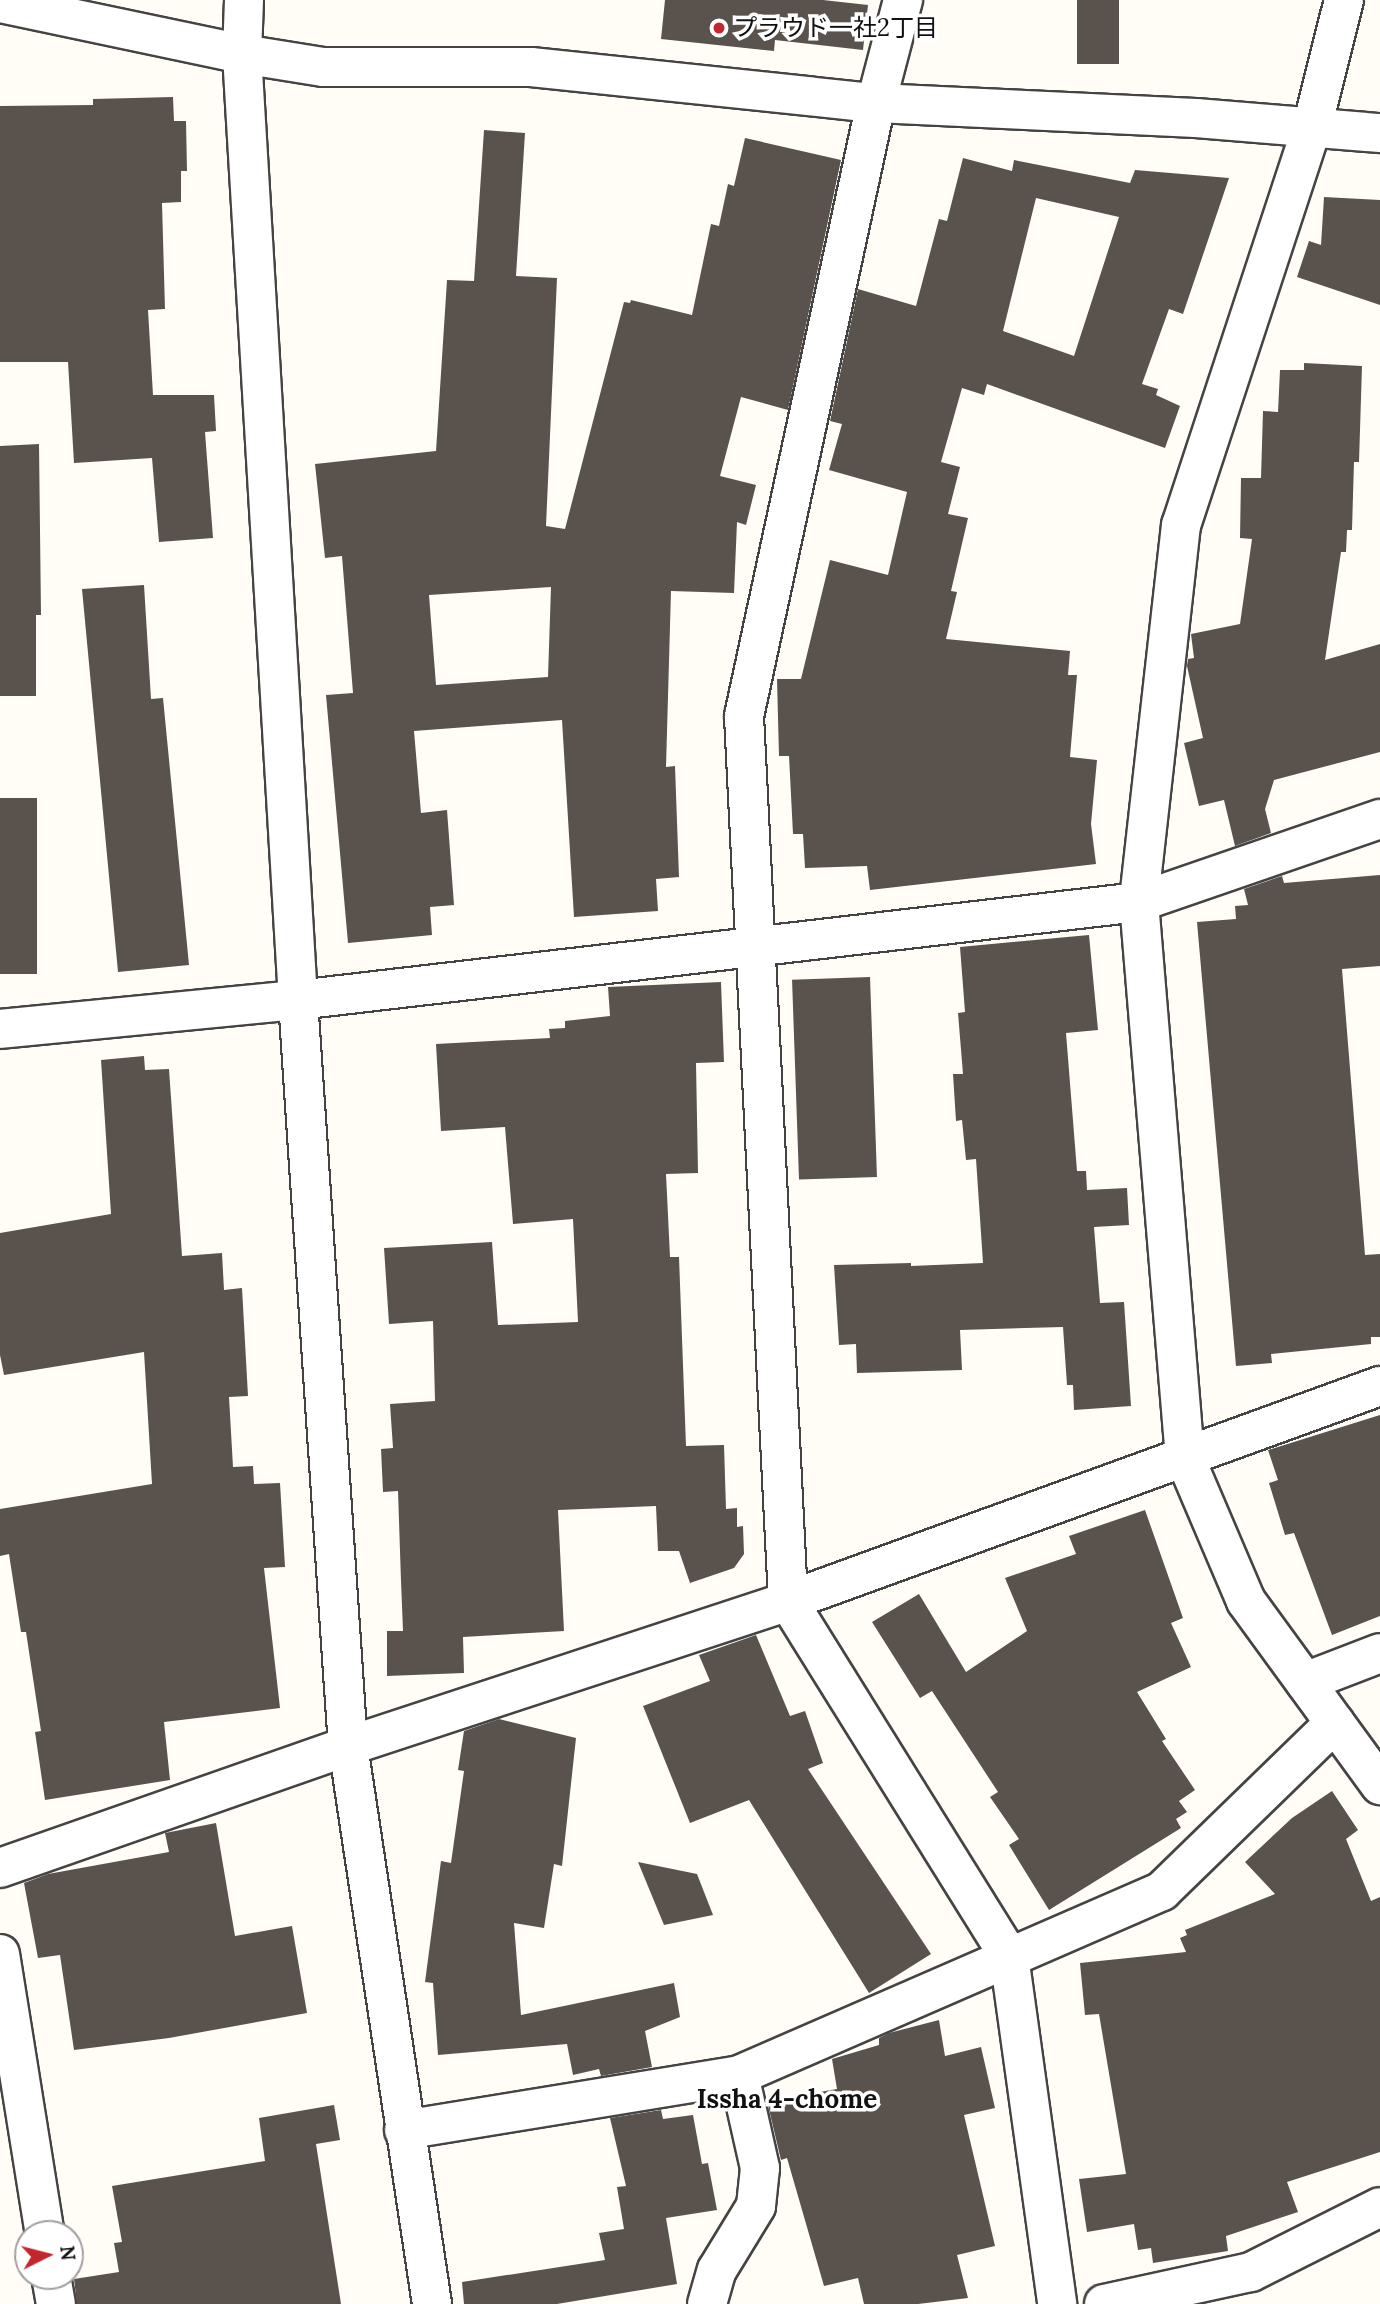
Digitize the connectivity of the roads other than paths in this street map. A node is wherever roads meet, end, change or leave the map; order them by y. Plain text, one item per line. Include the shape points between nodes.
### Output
1 (244, 0) edge
2 (903, 0) edge
3 (1344, 0) edge
4 (0, 3) edge
5 (242, 54) junction
6 (876, 103) junction
7 (1312, 127) junction
8 (1380, 133) edge
9 (1380, 819) edge
10 (1139, 902) junction
11 (753, 945) junction
12 (298, 1000) junction
13 (0, 1029) edge
14 (1380, 1385) edge
15 (1185, 1458) junction
16 (788, 1601) junction
17 (1380, 1653) edge
18 (1305, 1682) junction
19 (1335, 1723) junction
20 (348, 1746) junction
21 (1380, 1785) edge
22 (0, 1868) edge
23 (0, 1954) edge
24 (1009, 1956) junction
25 (739, 2075) junction
26 (404, 2130) junction
27 (1380, 2207) edge
28 (43, 2220) edge
29 (432, 2304) edge
30 (707, 2304) edge
31 (1057, 2304) edge
32 (1104, 2304) edge

1 - 5 street
2 - 6 street
3 - 7 street
4 - 5 street
5 - 6 street via 323,67 531,67
5 - 12 street
6 - 7 street
6 - 11 street via 744,716
7 - 8 street
7 - 10 street via 1181,524
9 - 10 street
10 - 11 street
10 - 15 street
11 - 12 street
11 - 16 street
12 - 13 street
12 - 20 street
14 - 15 street
15 - 16 street
15 - 18 street via 1246,1601
16 - 20 street
16 - 24 street
17 - 18 street
18 - 19 street
19 - 21 street
19 - 24 street via 1162,1891
20 - 22 street
20 - 26 street
23 - 28 street
24 - 25 street
24 - 31 street
25 - 26 street
25 - 30 street via 760,2168 756,2206 717,2270
26 - 29 street
27 - 32 street via 1251,2272

